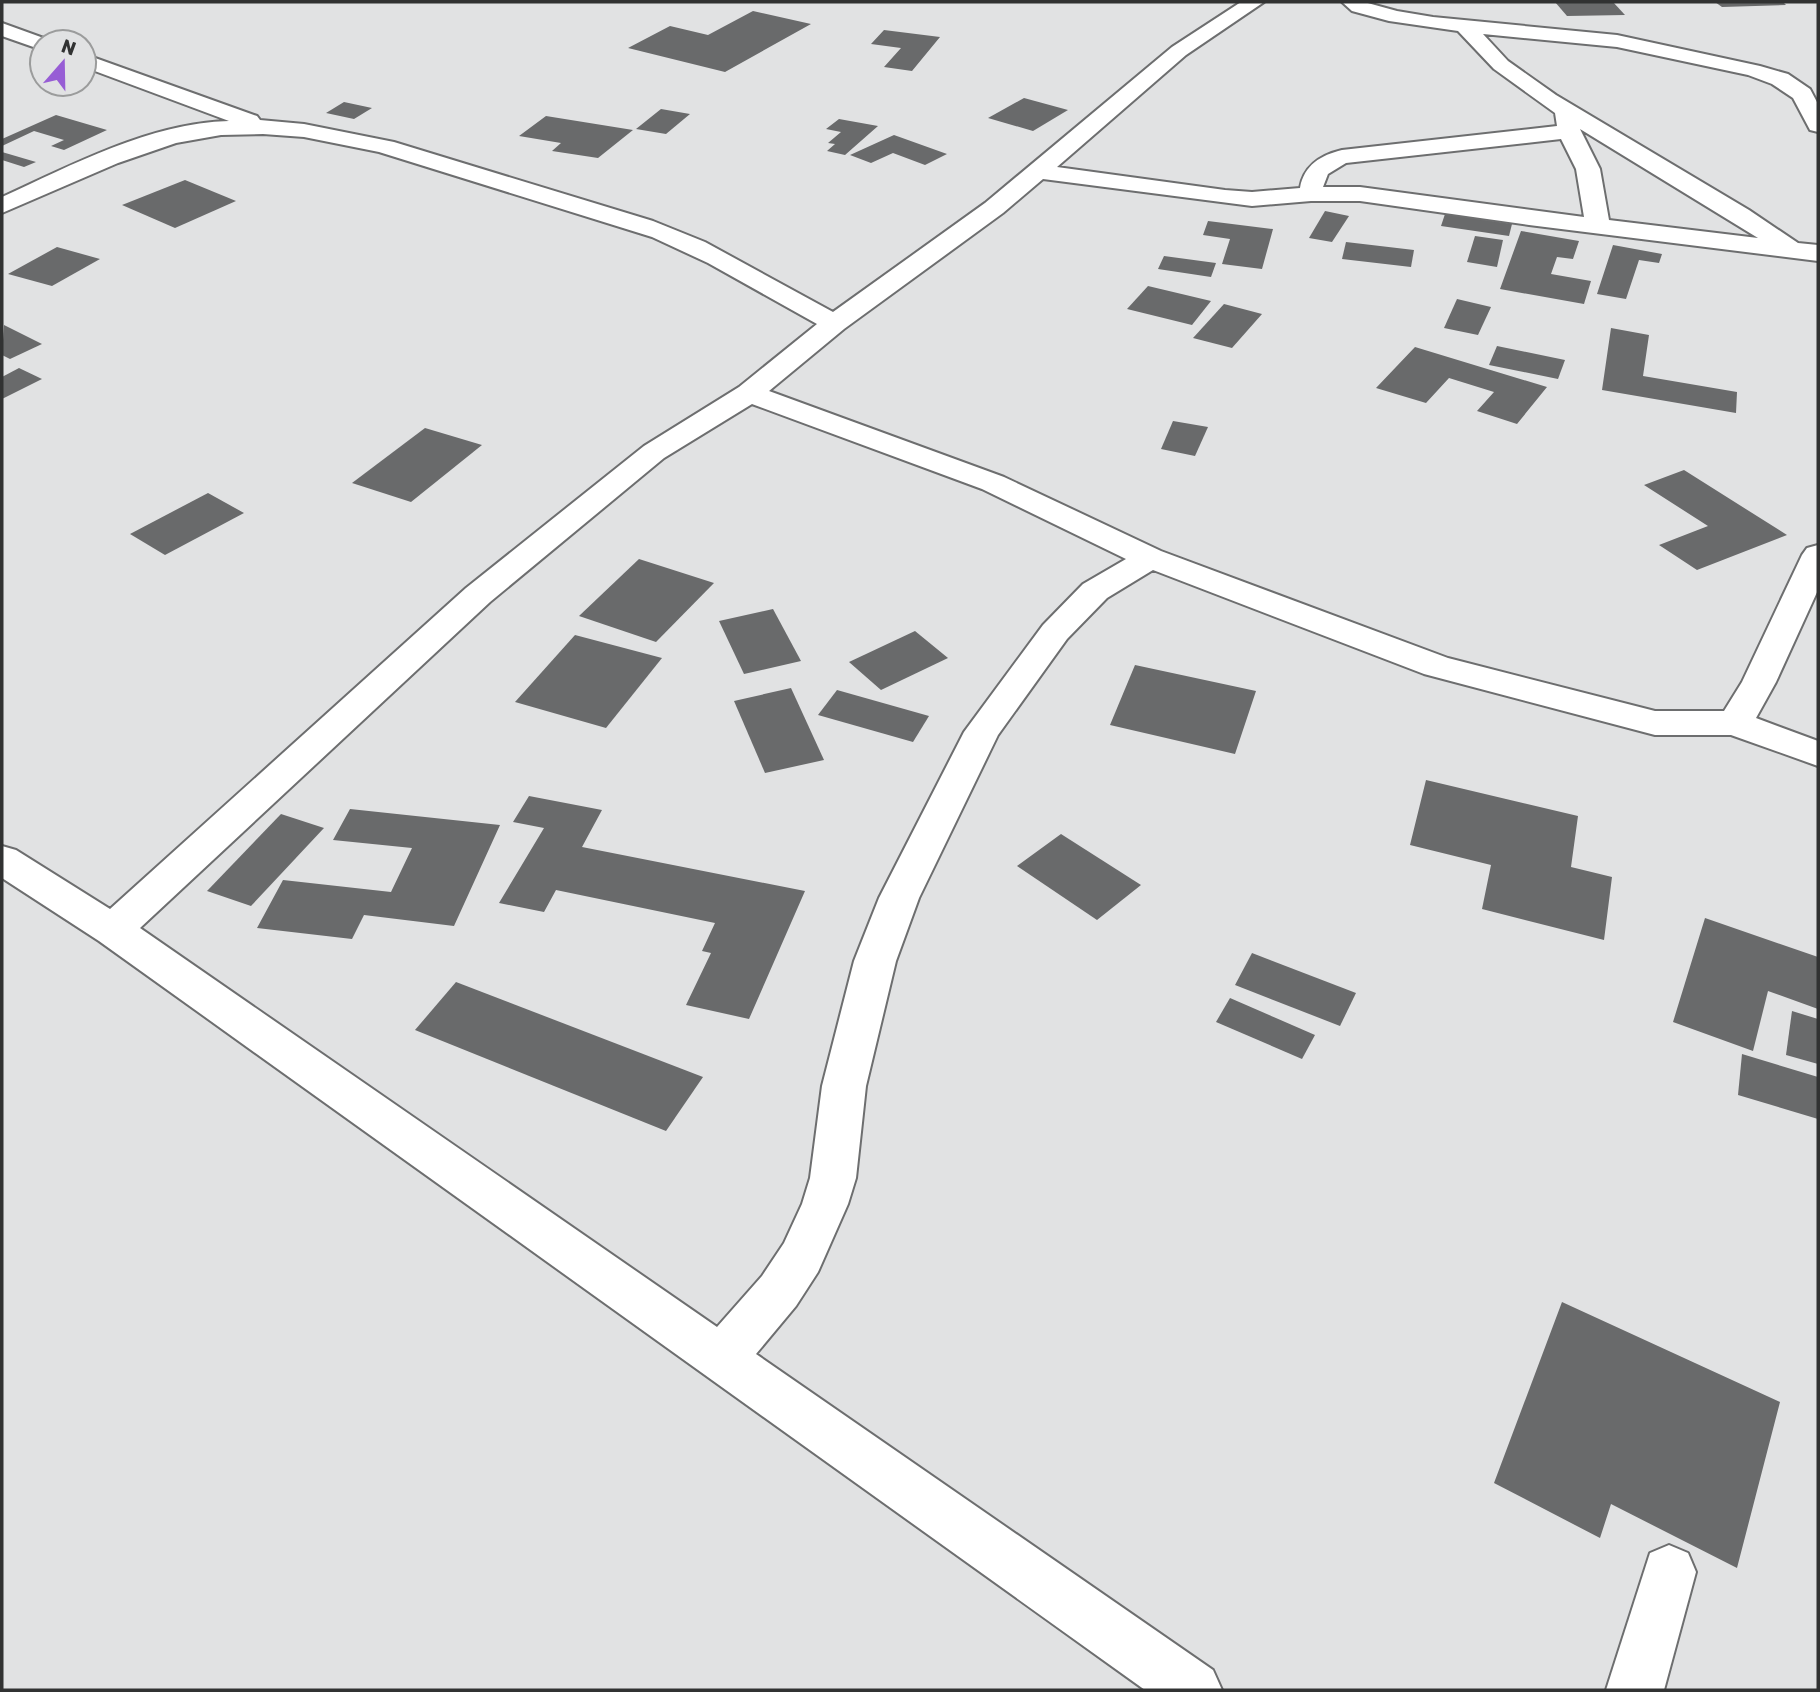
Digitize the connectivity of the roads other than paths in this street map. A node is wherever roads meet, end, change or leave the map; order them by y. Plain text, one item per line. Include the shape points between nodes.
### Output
1 (1254, 2) edge
2 (1352, 2) edge
3 (1417, 2) edge
4 (1461, 26) junction
5 (2, 29) edge
6 (28, 39) edge
7 (98, 65) edge
8 (1567, 120) junction
9 (1818, 125) edge
10 (263, 126) junction
11 (1038, 171) junction
12 (1311, 194) junction
13 (2, 206) edge
14 (1598, 226) junction
15 (1793, 250) junction
16 (1818, 253) edge
17 (835, 323) junction
18 (749, 393) junction
19 (1818, 555) edge
20 (1150, 558) junction
21 (1735, 723) junction
22 (1818, 754) edge
23 (2, 860) edge
24 (113, 930) junction
25 (722, 1359) junction
26 (1669, 1572) dead end
27 (1193, 1690) edge
28 (1635, 1690) edge

1 - 11 street via 1179,51
2 - 4 street via 1396,17
3 - 4 street
4 - 8 street
4 - 9 street via 1618,41 1753,70 1780,79 1802,94
5 - 6 street
7 - 10 street
8 - 12 street via 1342,157 1326,162 1315,173
8 - 14 street via 1588,169
8 - 15 street via 1740,215
10 - 13 street via 190,132
10 - 17 street via 400,150 674,237
11 - 12 street via 1225,197
11 - 17 street
12 - 14 street via 1360,194
14 - 15 street
15 - 16 street
17 - 18 street
18 - 20 street via 993,483
18 - 24 street via 654,452 478,596
19 - 21 street
20 - 21 street via 1436,666 1656,723
20 - 25 street via 1096,591 1055,632 982,732 899,898 875,961 844,1086 833,1178 825,1204 801,1257 779,1291
21 - 22 street
23 - 24 street
24 - 25 street
25 - 27 street
26 - 28 street

